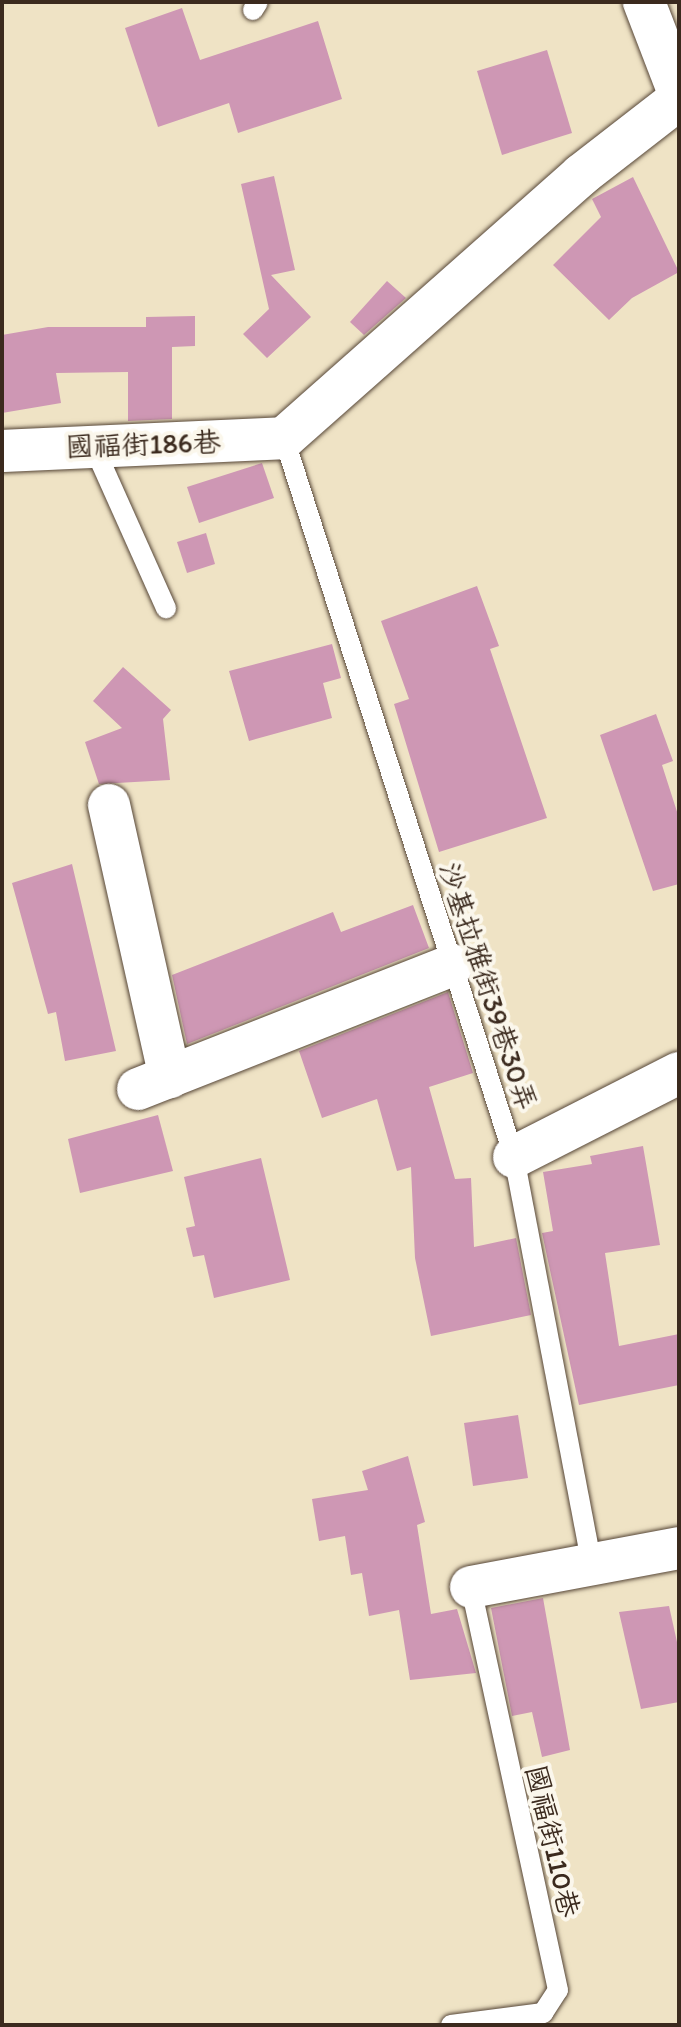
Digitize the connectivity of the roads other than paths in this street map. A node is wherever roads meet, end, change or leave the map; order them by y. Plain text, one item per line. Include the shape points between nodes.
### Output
1 (644, 2) edge
2 (679, 96) edge
3 (284, 438) junction
4 (93, 445) junction
5 (2, 451) edge
6 (166, 608) dead end
7 (109, 805) dead end
8 (452, 965) junction
9 (679, 1073) edge
10 (514, 1157) junction
11 (679, 1548) edge
12 (592, 1564) junction
13 (471, 1587) joint
14 (451, 2025) edge

1 - 2 street
2 - 3 street via 581,175
3 - 4 street, 國福街186巷
3 - 8 lane, 沙基拉雅街39巷30弄
4 - 5 street, 國福街186巷
4 - 6 lane
7 - 8 street via 154,1083
8 - 10 lane, 沙基拉雅街39巷30弄
9 - 10 street
10 - 12 lane, 沙基拉雅街39巷30弄
11 - 12 street
12 - 13 street
13 - 14 lane, 國福街110巷 via 558,1990 543,2013

